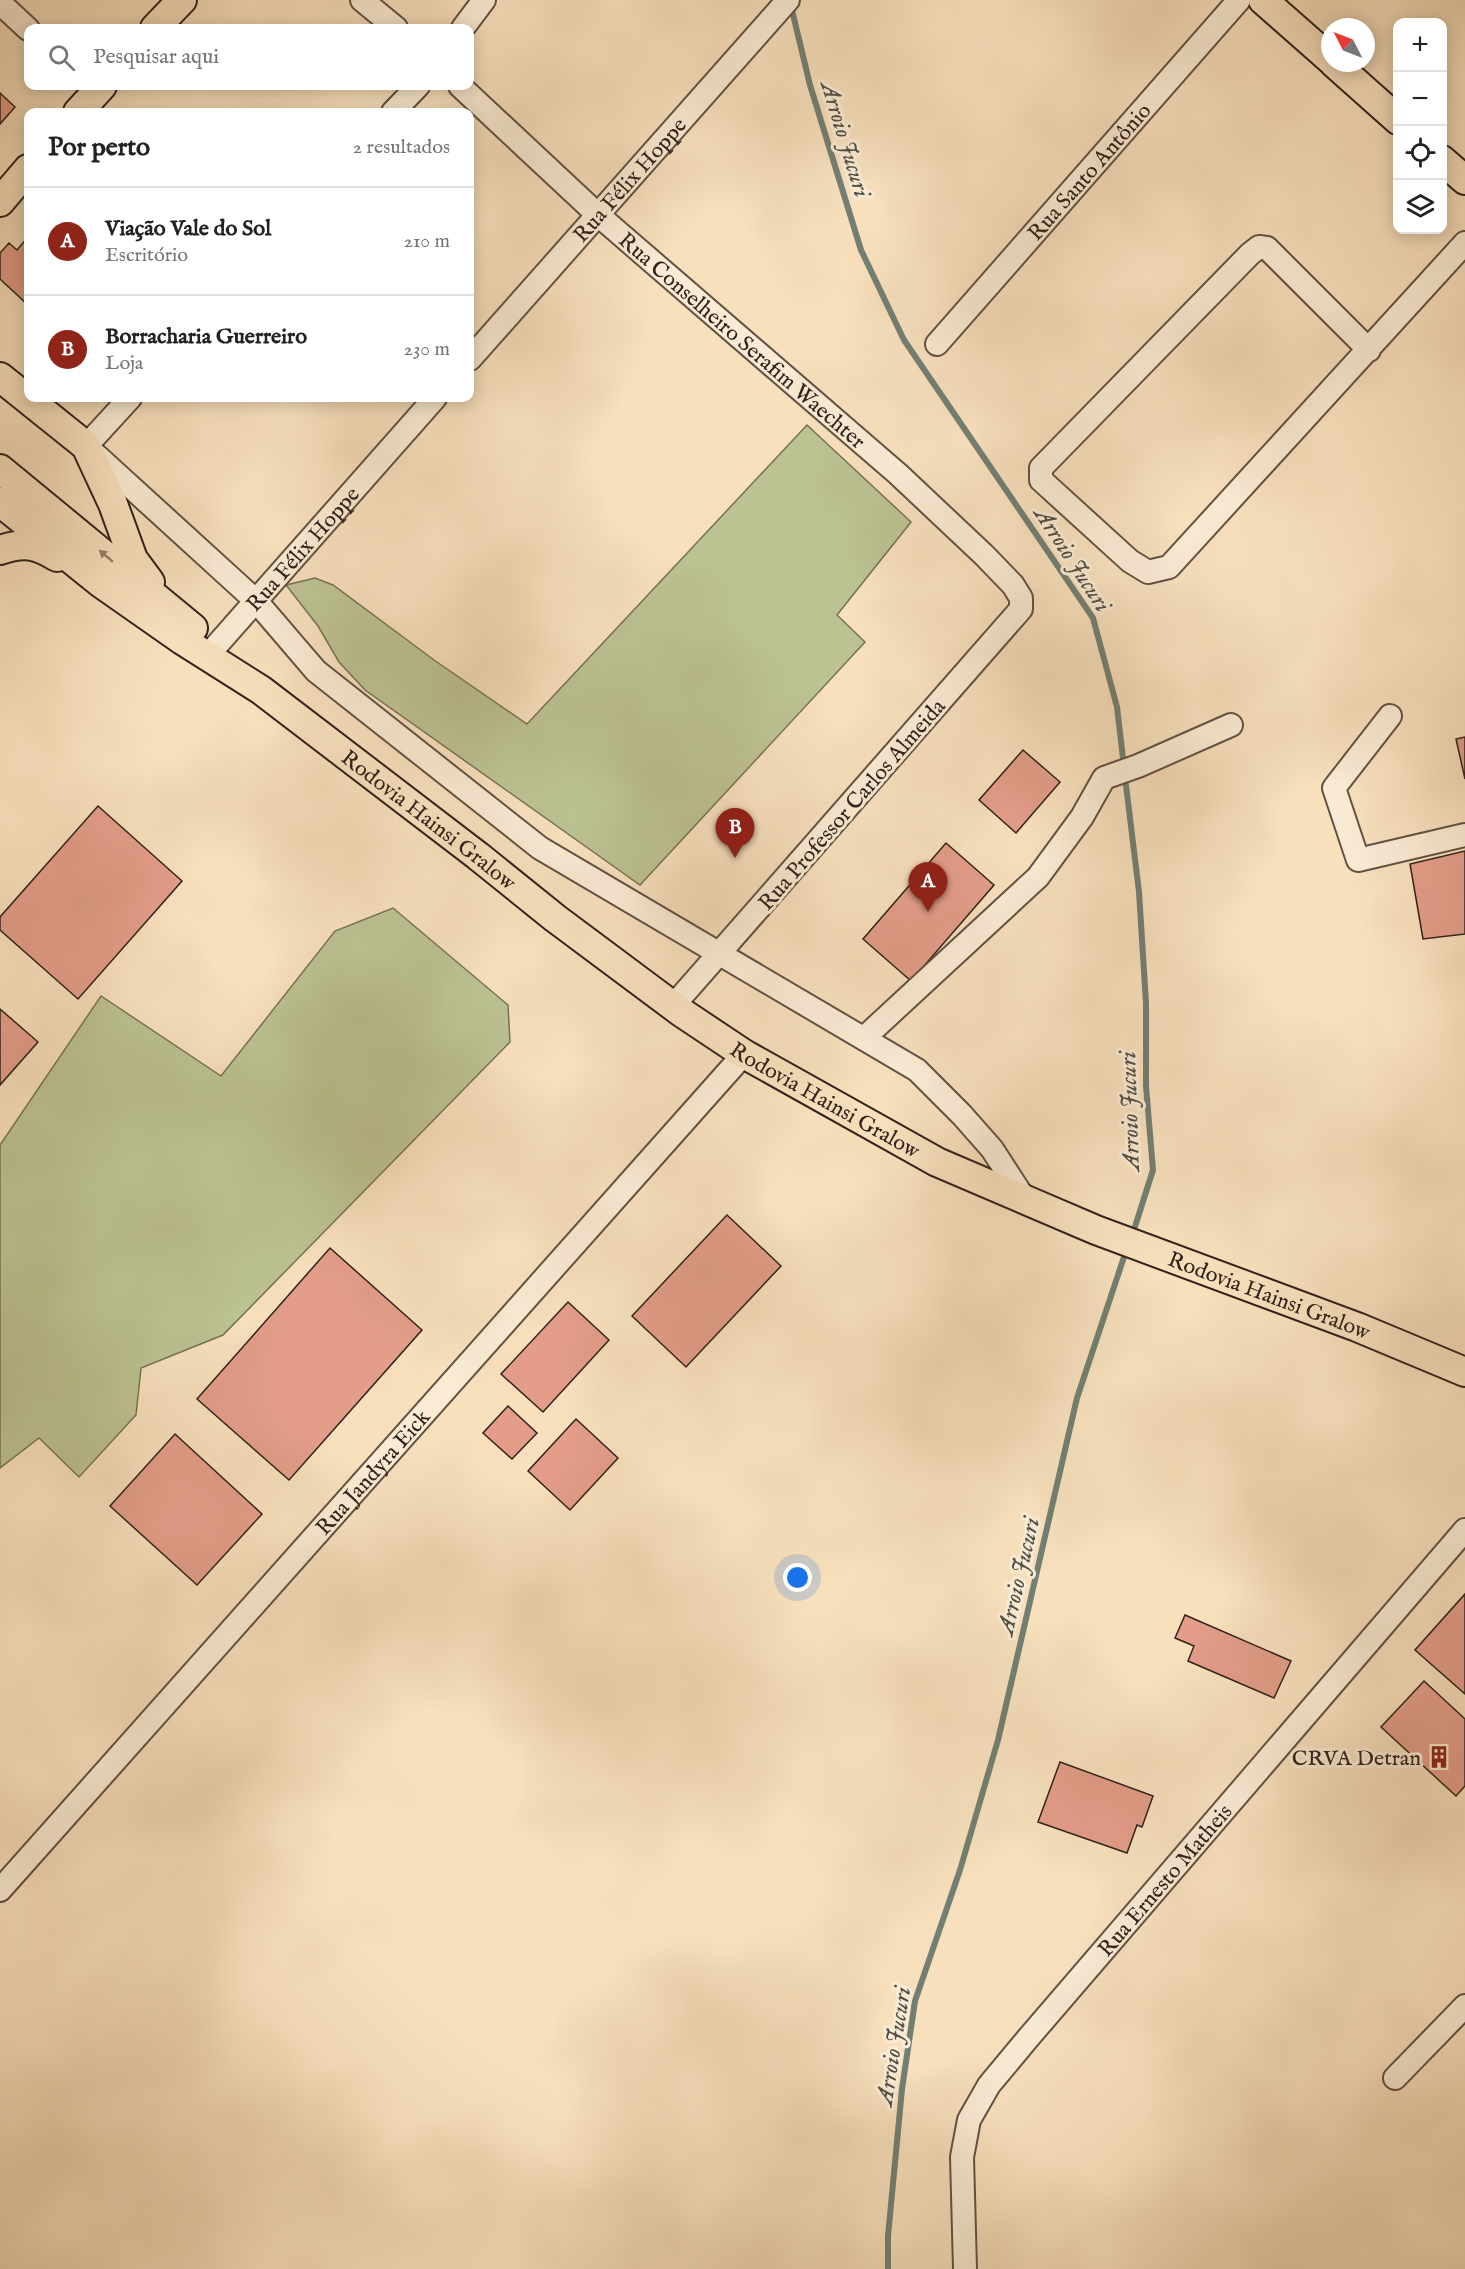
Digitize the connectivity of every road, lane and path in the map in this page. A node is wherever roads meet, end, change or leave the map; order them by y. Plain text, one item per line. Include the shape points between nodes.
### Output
1 (182, 0) edge
2 (363, 0) edge
3 (484, 0) edge
4 (788, 0) edge
5 (1239, 0) edge
6 (1263, 0) edge
7 (0, 3) edge
8 (159, 24) edge
9 (391, 24) edge
10 (466, 24) edge
11 (24, 25) edge
12 (1321, 51) edge
13 (1344, 72) edge
14 (95, 90) edge
15 (413, 90) edge
16 (464, 90) edge
17 (81, 108) edge
18 (397, 108) edge
19 (1393, 116) edge
20 (1447, 164) edge
21 (24, 174) edge
22 (1465, 180) edge
23 (2, 199) edge
24 (597, 214) junction
25 (1465, 243) edge
26 (937, 344) dead end
27 (1369, 350) junction
28 (474, 354) edge
29 (0, 376) edge
30 (24, 396) edge
31 (32, 402) edge
32 (126, 402) edge
33 (431, 402) edge
34 (86, 446) junction
35 (0, 469) edge
36 (10, 510) edge
37 (0, 542) edge
38 (0, 550) edge
39 (122, 598) junction
40 (1021, 598) joint
41 (256, 601) junction
42 (207, 639) junction
43 (261, 690) junction
44 (1390, 716) dead end
45 (1231, 725) dead end
46 (1465, 835) edge
47 (720, 953) junction
48 (673, 1006) junction
49 (864, 1038) junction
50 (744, 1054) junction
51 (1025, 1200) junction
52 (1465, 1372) edge
53 (1465, 1530) edge
54 (0, 1890) edge
55 (1465, 2006) edge
56 (1395, 2078) dead end
57 (965, 2269) edge

1 - 8 main road
2 - 9 street
3 - 10 street
4 - 24 street, Rua Félix Hoppe
5 - 26 street, Rua Santo Antônio
6 - 12 main road
7 - 11 street
13 - 19 main road
14 - 17 main road
15 - 18 street
16 - 24 street, Rua Conselheiro Serafim Waechter
20 - 22 main road
21 - 23 main road
24 - 28 street, Rua Félix Hoppe
24 - 40 street, Rua Conselheiro Serafim Waechter via 898,474 984,555
25 - 27 street
27 - 27 street via 1169,567 1148,572 1130,561 1041,480 1041,468 1259,247 1267,248
29 - 30 main road
31 - 34 main road
32 - 34 street
33 - 41 street, Rua Félix Hoppe
34 - 41 street
34 - 42 main road via 133,559 149,581
42 -> 35 main road, Rodovia Hainsi Gralow
36 - 37 street
36 - 39 main road, Rodovia Hainsi Gralow
38 - 39 main road via 20,544 35,546
39 - 43 main road, Rodovia Hainsi Gralow
40 - 47 street, Rua Professor Carlos Almeida via 1021,609
41 - 42 street, Rua Félix Hoppe
41 - 47 street via 316,671 540,848
42 - 43 main road, Rodovia Hainsi Gralow
43 - 48 main road, Rodovia Hainsi Gralow
44 - 46 street via 1334,788 1358,860
45 - 49 street via 1104,778 1082,817 1038,878
47 - 48 street, Rua Professor Carlos Almeida
47 - 49 street
48 - 50 main road, Rodovia Hainsi Gralow
49 - 51 street via 917,1070 962,1115 992,1149
50 - 51 main road, Rodovia Hainsi Gralow via 937,1162
50 - 54 street, Rua Jandyra Eick
51 - 52 main road, Rodovia Hainsi Gralow
53 - 57 street, Rua Ernesto Matheis via 979,2100 969,2120 962,2157
55 - 56 street

